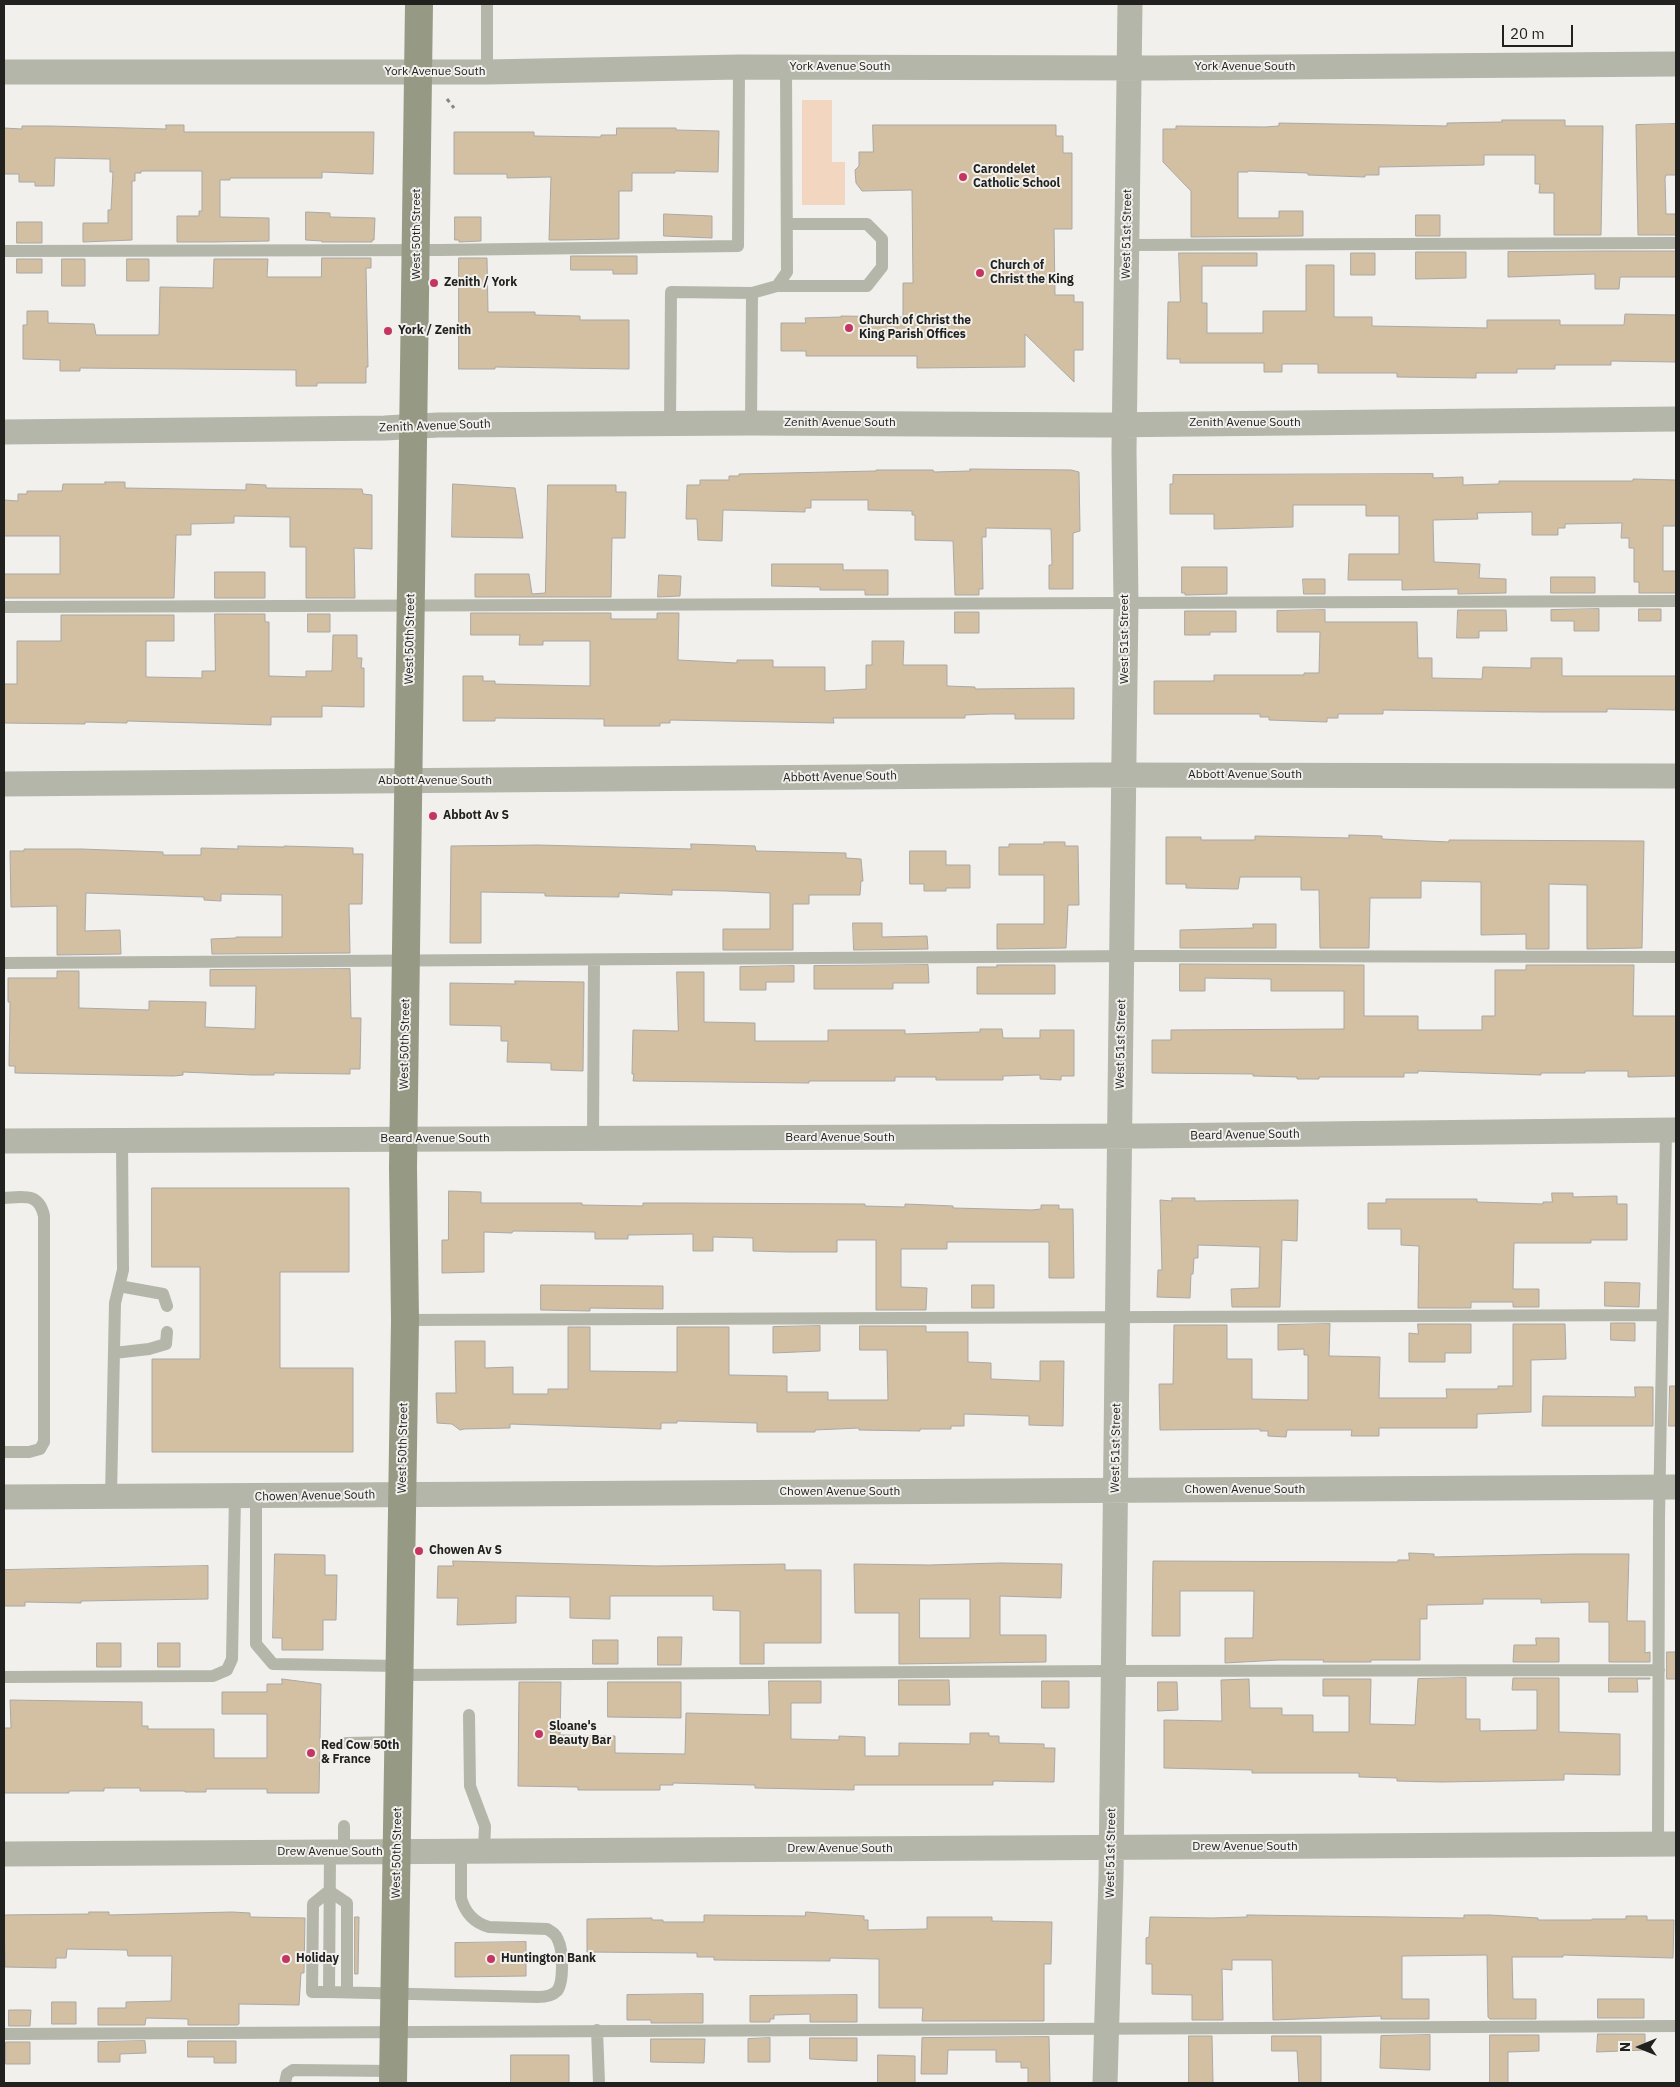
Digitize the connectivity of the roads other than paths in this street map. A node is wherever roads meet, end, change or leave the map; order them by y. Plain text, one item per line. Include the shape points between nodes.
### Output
1 (419, 4) edge
2 (487, 4) edge
3 (1130, 4) edge
4 (1676, 64) edge
5 (738, 67) junction
6 (786, 67) junction
7 (1129, 68) junction
8 (4, 72) edge
9 (418, 72) junction
10 (487, 72) junction
11 (787, 224) junction
12 (1676, 243) edge
13 (1127, 245) junction
14 (416, 250) junction
15 (4, 251) edge
16 (777, 286) junction
17 (752, 293) junction
18 (1676, 419) edge
19 (751, 423) junction
20 (670, 424) junction
21 (1125, 424) junction
22 (414, 426) junction
23 (4, 432) edge
24 (1676, 601) edge
25 (1126, 603) junction
26 (410, 606) junction
27 (4, 608) edge
28 (1124, 775) junction
29 (1676, 776) edge
30 (409, 782) junction
31 (4, 784) edge
32 (1122, 956) junction
33 (1676, 957) edge
34 (594, 960) junction
35 (406, 961) junction
36 (4, 963) edge
37 (1671, 1130) edge
38 (1120, 1136) junction
39 (404, 1139) junction
40 (594, 1139) junction
41 (122, 1140) junction
42 (4, 1141) edge
43 (4, 1198) edge
44 (119, 1286) junction
45 (167, 1306) dead end
46 (1662, 1315) junction
47 (1117, 1318) junction
48 (405, 1320) junction
49 (167, 1332) dead end
50 (114, 1353) junction
51 (4, 1452) edge
52 (1668, 1487) edge
53 (1115, 1490) junction
54 (402, 1495) junction
55 (111, 1496) junction
56 (245, 1496) junction
57 (4, 1497) edge
58 (1659, 1670) junction
59 (399, 1671) junction
60 (1113, 1671) junction
61 (4, 1677) edge
62 (469, 1716) dead end
63 (398, 1742) junction
64 (346, 1743) dead end
65 (344, 1826) dead end
66 (1667, 1844) edge
67 (1111, 1847) junction
68 (473, 1851) junction
69 (337, 1852) junction
70 (396, 1852) junction
71 (4, 1854) edge
72 (329, 1891) junction
73 (348, 1992) junction
74 (394, 1992) junction
75 (1676, 2026) edge
76 (1106, 2028) junction
77 (597, 2030) junction
78 (394, 2031) junction
79 (4, 2034) edge
80 (393, 2077) edge
81 (285, 2083) edge
82 (599, 2083) edge
83 (1105, 2083) edge

1 - 9 main road, West 50th Street
2 - 10 lane
3 - 7 street, West 51st Street
4 - 7 street, York Avenue South
5 - 6 street, York Avenue South
5 - 10 street, York Avenue South
5 - 14 lane via 738,246
6 - 7 street, York Avenue South
6 - 11 lane
7 - 13 street, West 51st Street
8 - 9 street, York Avenue South
9 - 10 street, York Avenue South
9 - 14 main road, West 50th Street
11 - 16 lane via 787,272
11 - 16 lane via 867,224 882,238 882,267 867,286
12 - 13 lane
13 - 21 street, West 51st Street
14 - 15 lane
14 - 22 main road, West 50th Street
16 - 17 lane
17 - 19 lane
17 - 20 lane via 671,292
18 - 21 street, Zenith Avenue South
19 - 20 street, Zenith Avenue South
19 - 21 street, Zenith Avenue South
20 - 22 street, Zenith Avenue South
21 - 25 street, West 51st Street
22 - 23 street, Zenith Avenue South
22 - 26 main road, West 50th Street
24 - 25 lane
25 - 26 lane
25 - 28 street, West 51st Street
26 - 27 lane
26 - 30 main road, West 50th Street
28 - 29 street, Abbott Avenue South
28 - 30 street, Abbott Avenue South
28 - 32 street, West 51st Street
30 - 31 street, Abbott Avenue South
30 - 35 main road, West 50th Street
32 - 33 lane
32 - 34 lane
32 - 38 street, West 51st Street
34 - 35 lane
34 - 40 lane
35 - 36 lane
35 - 39 main road, West 50th Street
37 - 38 street, Beard Avenue South
37 - 46 lane
38 - 40 street, Beard Avenue South
38 - 47 street, West 51st Street
39 - 40 street, Beard Avenue South
39 - 41 street, Beard Avenue South
39 - 48 main road, West 50th Street
41 - 42 street, Beard Avenue South
41 - 44 lane via 123,1270
43 - 51 lane via 37,1200 44,1216 44,1442 40,1449 29,1452
44 - 45 lane via 163,1294
44 - 50 lane via 115,1303
46 - 47 lane
46 - 52 lane
47 - 48 lane
47 - 53 street, West 51st Street
48 - 54 main road, West 50th Street
49 - 50 lane via 166,1344
50 - 55 lane
52 - 53 street, Chowen Avenue South
52 - 58 lane
53 - 54 street, Chowen Avenue South
53 - 60 street, West 51st Street
54 - 56 street, Chowen Avenue South
54 - 59 main road, West 50th Street
55 - 56 street, Chowen Avenue South
55 - 57 street, Chowen Avenue South
56 - 59 lane via 256,1644 273,1664
56 - 61 lane via 232,1659 227,1670 214,1676
58 - 60 lane
58 - 66 lane
59 - 60 lane
59 - 63 main road, West 50th Street
60 - 67 street, West 51st Street
62 - 68 lane via 470,1786 485,1826
63 - 64 lane
63 - 70 main road, West 50th Street
65 - 69 lane
66 - 67 street, Drew Avenue South
67 - 68 street, Drew Avenue South
67 - 76 street, West 51st Street
68 - 70 street, Drew Avenue South
68 - 74 lane via 461,1898 463,1906 474,1920 489,1927 554,1932 561,1948 562,1964 557,1990 538,1997
69 - 70 street, Drew Avenue South
69 - 71 street, Drew Avenue South
69 - 72 lane
70 - 74 main road, West 50th Street
72 - 73 lane via 347,1903
72 - 73 lane via 329,1992
73 - 74 lane
74 - 78 main road, West 50th Street
75 - 76 lane
76 - 77 lane
76 - 83 street, West 51st Street
77 - 78 lane
77 - 82 lane
78 - 79 lane
78 - 80 main road, West 50th Street
80 - 81 lane via 294,2070 287,2074

